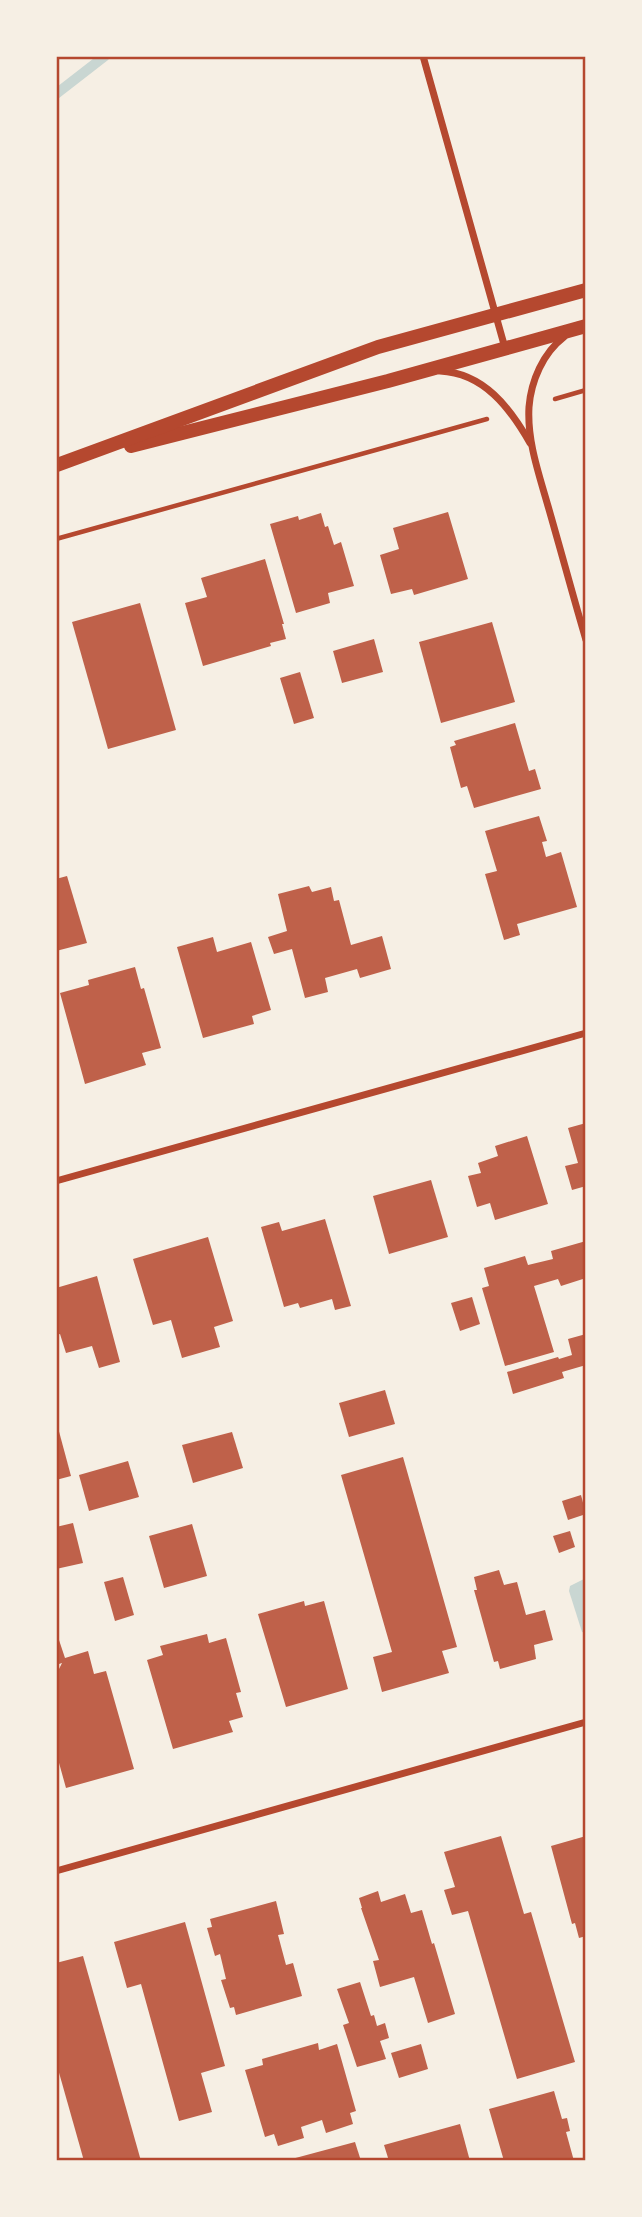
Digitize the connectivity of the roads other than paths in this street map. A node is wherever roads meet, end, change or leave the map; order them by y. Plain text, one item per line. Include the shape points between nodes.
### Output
1 (423, 56) edge
2 (586, 290) edge
3 (496, 314) junction
4 (581, 327) edge
5 (505, 348) junction
6 (426, 370) junction
7 (531, 443) junction
8 (57, 465) edge
9 (586, 640) edge
10 (586, 1033) edge
11 (56, 1181) edge
12 (586, 1722) edge
13 (56, 1871) edge

1 - 3 street
2 - 3 main road
3 - 5 street
3 - 8 main road via 378,347
4 - 5 main road
4 - 7 street via 556,342 543,359 529,407
5 - 6 main road
6 - 7 street via 456,372 474,379 512,412
6 - 8 main road
7 - 9 street
10 - 11 street
12 - 13 street

